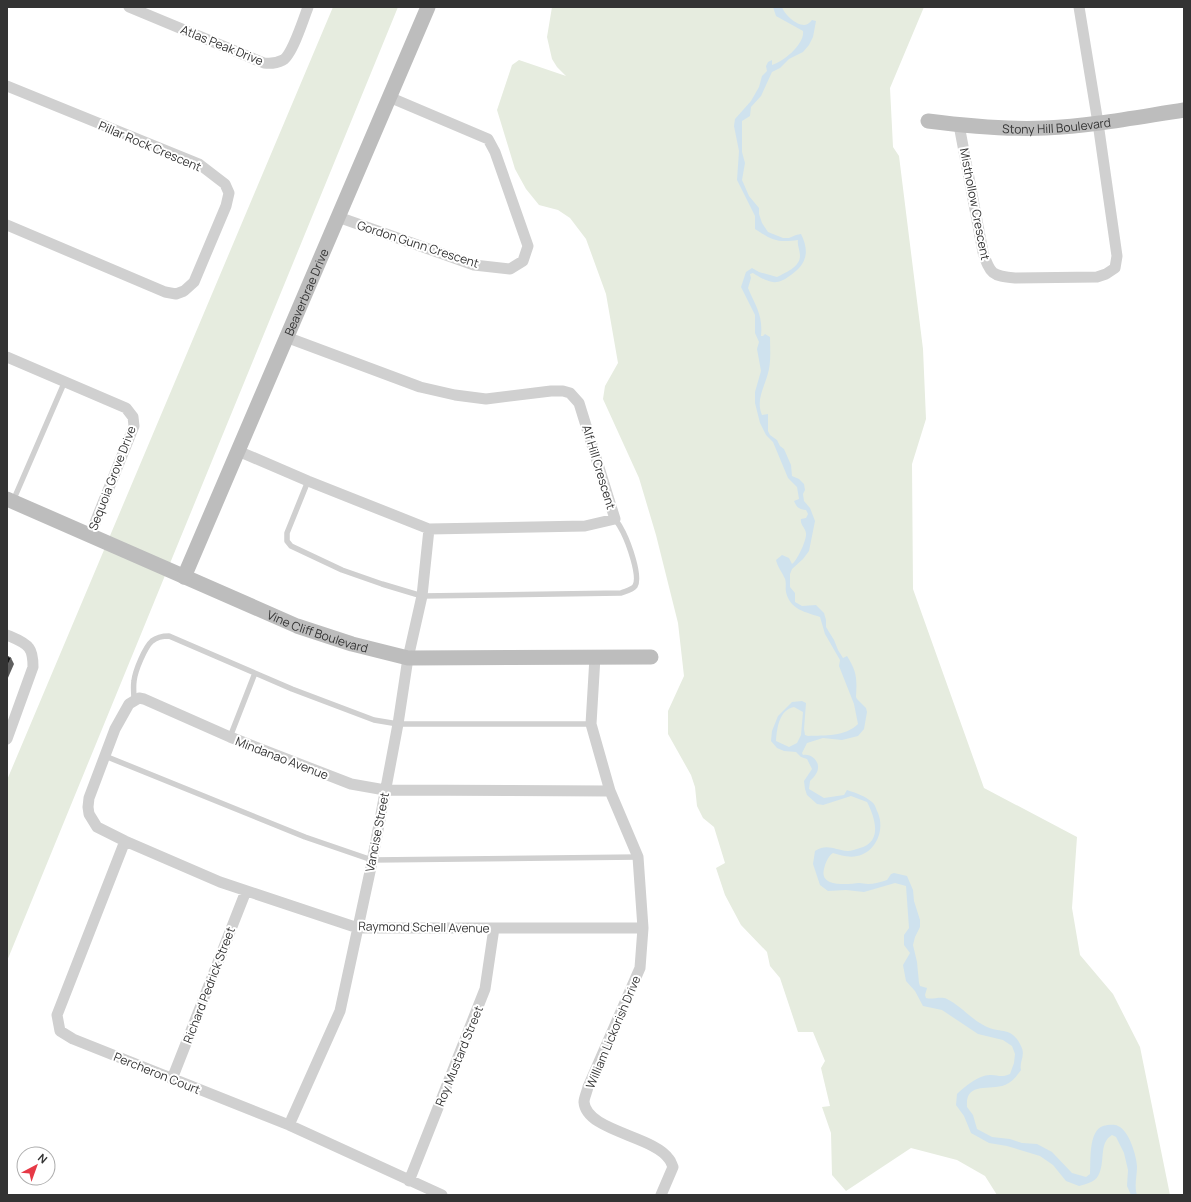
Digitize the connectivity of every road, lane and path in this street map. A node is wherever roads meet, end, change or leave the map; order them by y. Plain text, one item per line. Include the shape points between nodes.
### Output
1 (129, 7) edge
2 (308, 7) edge
3 (428, 7) edge
4 (1079, 7) edge
5 (7, 86) edge
6 (389, 97) junction
7 (1184, 110) edge
8 (928, 121) dead end
9 (1098, 123) junction
10 (959, 125) junction
11 (338, 217) junction
12 (7, 225) edge
13 (286, 337) junction
14 (7, 357) edge
15 (65, 381) junction
16 (238, 451) junction
17 (308, 481) junction
18 (10, 500) edge
19 (615, 519) junction
20 (429, 529) junction
21 (90, 535) junction
22 (184, 577) junction
23 (422, 596) junction
24 (7, 635) edge
25 (595, 657) junction
26 (651, 657) dead end
27 (408, 658) junction
28 (255, 673) junction
29 (134, 700) junction
30 (398, 724) junction
31 (591, 724) junction
32 (230, 737) junction
33 (7, 738) edge
34 (105, 756) junction
35 (385, 790) junction
36 (610, 790) junction
37 (125, 841) junction
38 (638, 857) junction
39 (372, 860) junction
40 (246, 891) junction
41 (358, 928) junction
42 (494, 928) junction
43 (643, 928) junction
44 (172, 1079) junction
45 (289, 1125) junction
46 (409, 1181) junction
47 (442, 1195) edge
48 (661, 1195) edge

1 - 2 street, Atlas Peak Drive via 264,63 274,64 284,60 294,45
3 - 6 street, Beaverbrae Drive
4 - 9 street
5 - 12 street, Pillar Rock Crescent via 199,164 225,184 229,192 226,206 194,282 176,294 165,292
6 - 11 street, Beaverbrae Drive
6 - 11 street, Gordon Gunn Crescent via 488,139 495,152 528,246 523,261 510,269 474,265
7 - 9 street, Stony Hill Boulevard
8 - 10 street, Stony Hill Boulevard
9 - 10 street, Stony Hill Boulevard via 1045,128
9 - 10 street, Misthollow Crescent via 1117,256 1115,268 1097,277 1015,278 992,273 983,252
11 - 13 street, Beaverbrae Drive
13 - 16 street, Beaverbrae Drive
13 - 19 street, Alf Hill Crescent via 420,387 455,395 486,399 551,391 570,393 579,403
14 - 15 street, Sequoia Grove Drive
15 - 18 lane
15 - 21 street, Sequoia Grove Drive via 126,408 133,417 134,426
16 - 17 street, Alf Hill Crescent
16 - 22 street, Beaverbrae Drive
17 - 20 street, Alf Hill Crescent
17 - 23 lane via 287,533 287,541 291,546 342,570
18 - 21 street, Vine Cliff Boulevard
19 - 20 street, Alf Hill Crescent via 585,526
19 - 23 lane via 629,546 637,578 635,586 629,590 621,593
20 - 23 street, Vancise Street
21 - 22 street, Vine Cliff Boulevard
22 - 27 street, Vine Cliff Boulevard via 297,626 352,644
23 - 27 street, Vancise Street
24 - 33 street via 29,648 33,667
25 - 26 street, Vine Cliff Boulevard
25 - 27 street, Vine Cliff Boulevard
25 - 31 street, William Lickorish Drive
27 - 30 street, Vancise Street
28 - 29 lane via 169,636 159,637 149,644 137,669
28 - 30 lane via 374,720
28 - 32 lane
29 - 32 street, Mindanao Avenue via 144,699
29 - 34 street via 126,708 115,729
30 - 31 lane
30 - 35 street, Vancise Street
31 - 36 street, William Lickorish Drive
32 - 35 street, Mindanao Avenue via 351,784
34 - 37 street via 89,798 89,814 97,826
34 - 39 lane via 305,837
35 - 36 street, Mindanao Avenue
35 - 39 street, Vancise Street
36 - 38 street, William Lickorish Drive
37 - 40 street, Raymond Schell Avenue
37 - 44 street, Percheron Court via 57,1016 60,1031 73,1039
38 - 39 lane
38 - 43 street, William Lickorish Drive
39 - 41 street, Vancise Street
40 - 41 street, Raymond Schell Avenue
40 - 44 street, Richard Pedrick Street
41 - 42 street, Raymond Schell Avenue
41 - 45 street, Vancise Street via 340,1011
42 - 43 street, Raymond Schell Avenue
42 - 46 street, Roy Mustard Street via 485,989
43 - 48 street, William Lickorish Drive via 640,968 588,1087 584,1102 588,1112 597,1122 656,1148 669,1158 673,1167
44 - 45 street, Percheron Court
45 - 46 street, Percheron Court
46 - 47 street, Percheron Court

